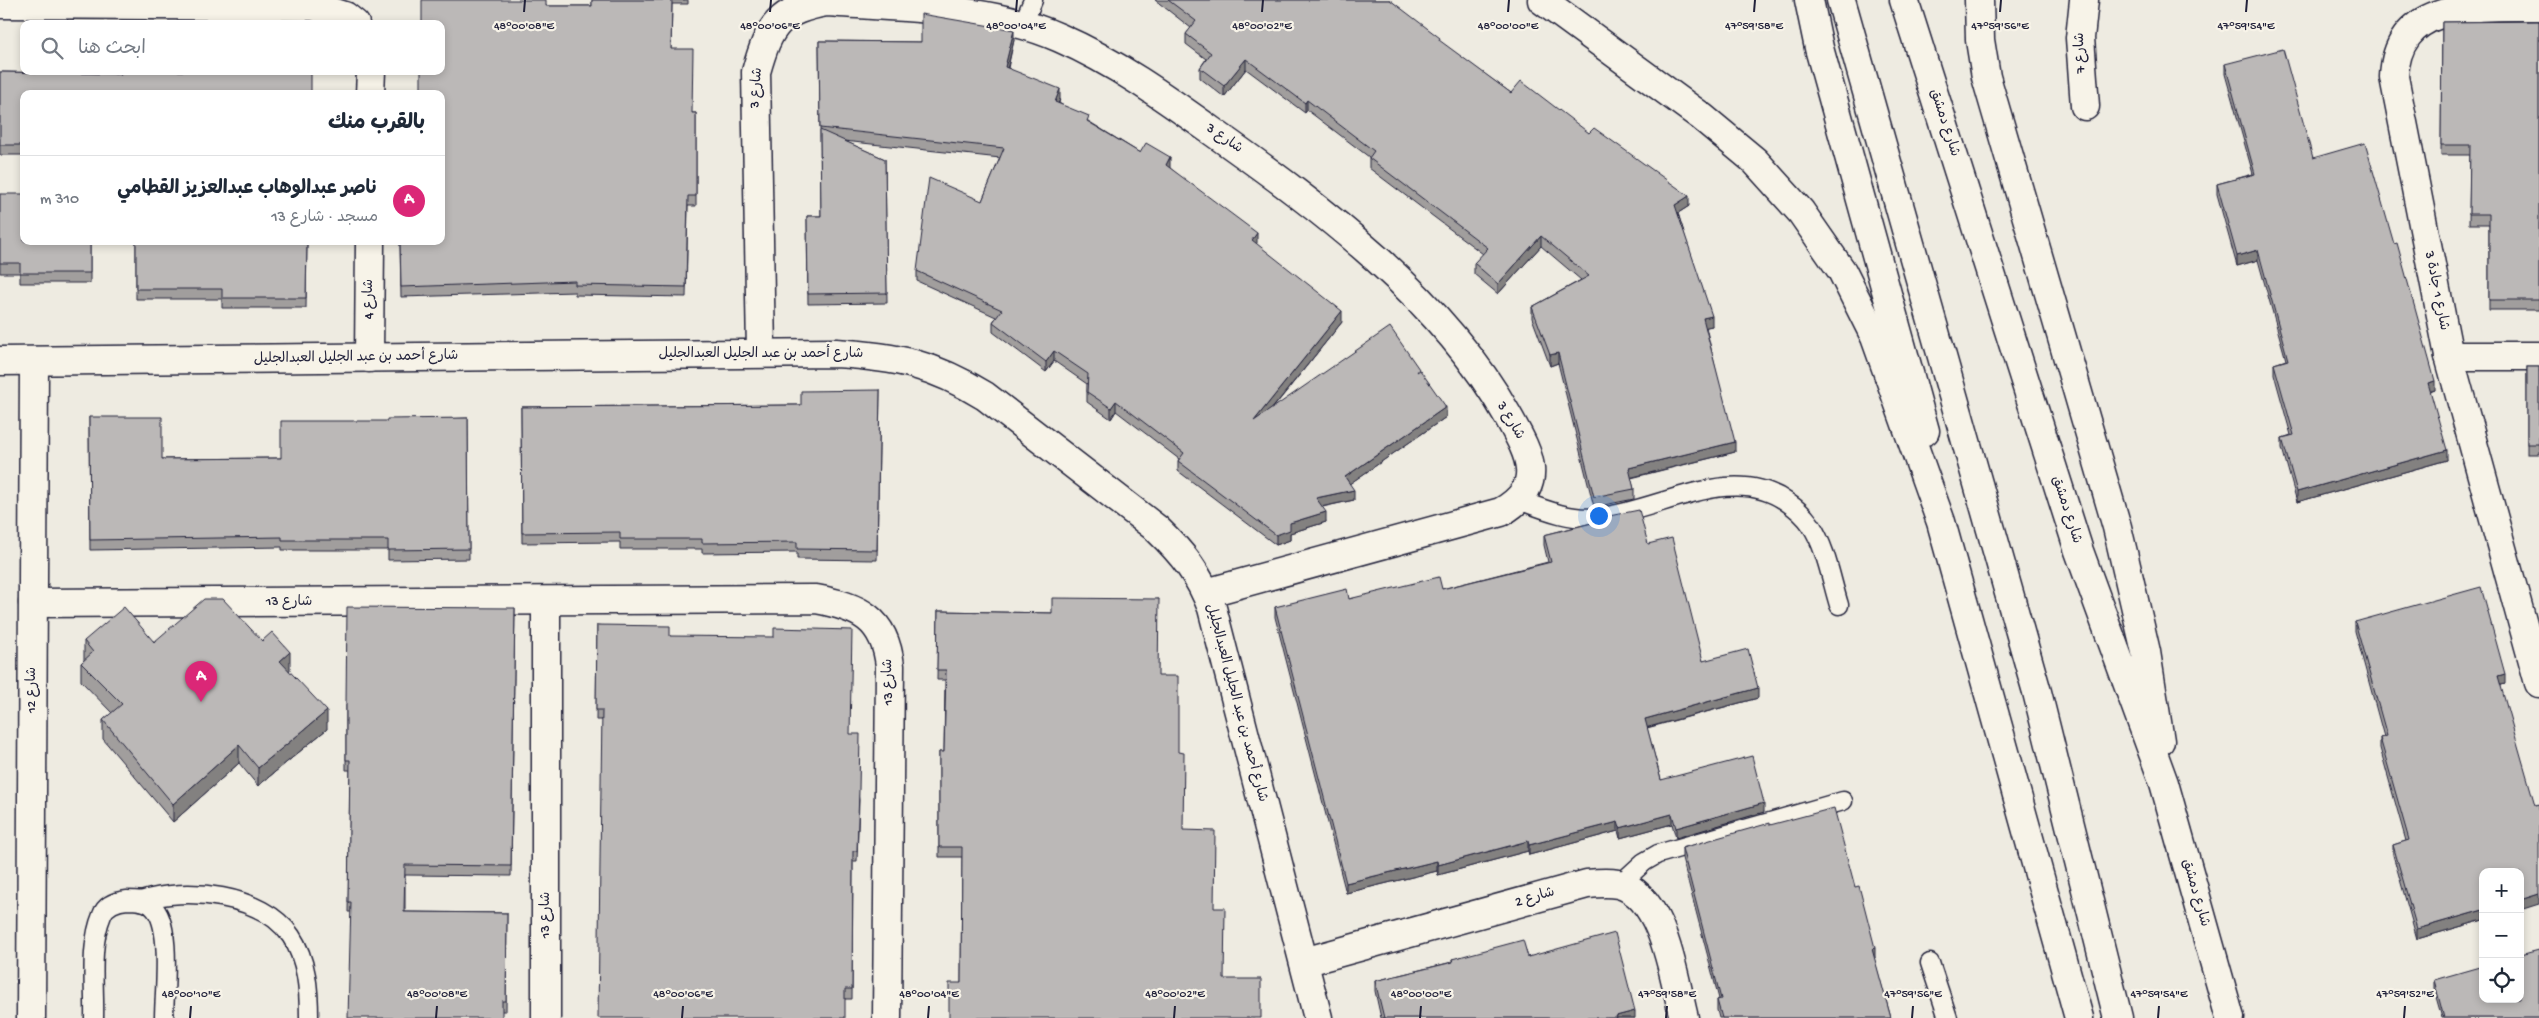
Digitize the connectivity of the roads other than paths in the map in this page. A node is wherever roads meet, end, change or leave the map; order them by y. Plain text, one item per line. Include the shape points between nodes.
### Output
1 (1542, 0) edge
2 (1809, 0) edge
3 (1841, 0) edge
4 (1904, 0) edge
5 (1979, 0) edge
6 (2084, 0) edge
7 (0, 4) edge
8 (2539, 6) edge
9 (1028, 12) edge
10 (350, 20) edge
11 (370, 75) edge
12 (370, 90) edge
13 (2085, 106) dead end
14 (370, 245) edge
15 (761, 352) junction
16 (2449, 356) junction
17 (2539, 356) edge
18 (369, 358) junction
19 (0, 361) edge
20 (34, 362) junction
21 (1519, 500) junction
22 (1941, 522) junction
23 (1206, 593) junction
24 (546, 601) junction
25 (33, 603) junction
26 (1839, 604) dead end
27 (2539, 683) edge
28 (2164, 782) junction
29 (1843, 801) dead end
30 (1620, 884) junction
31 (141, 901) junction
32 (1304, 962) junction
33 (1930, 963) dead end
34 (90, 1015) edge
35 (34, 1016) edge
36 (164, 1018) edge
37 (309, 1018) edge
38 (546, 1018) edge
39 (887, 1018) edge
40 (1318, 1018) edge
41 (1684, 1018) edge
42 (1948, 1018) edge
43 (2079, 1018) edge
44 (2118, 1018) edge
45 (2230, 1018) edge

1 - 22 street via 1702,117 1755,161 1802,212 1842,271 1876,337
2 - 22 street via 1819,48 1918,399
3 - 44 street via 2037,692
4 - 28 street, شارع دمشق via 2076,542
5 - 28 street via 1980,40 1986,77 2133,590 2157,714
6 - 13 street, شارع 7 via 2080,61
7 - 10 street via 313,6
8 - 16 street, شارع 1 جادة 3 via 2459,6 2436,12 2418,20 2398,46 2394,77
9 - 15 street, شارع 3 via 956,11 826,2 791,12 774,27 756,72 755,90
9 - 21 street, شارع 3 via 1060,38 1136,78 1266,170 1414,292 1477,368 1526,448 1531,473 1529,484
11 - 12 street
14 - 18 street, شارع 4
15 - 18 street, شارع أحمد بن عبد الجليل العبدالجليل
15 - 23 street, شارع أحمد بن عبد الجليل العبدالجليل via 875,356 920,364 960,381 985,396 1157,529 1180,551
16 - 17 street
16 - 27 street, شارع 1 جادة 3
18 - 20 street, شارع أحمد بن عبد الجليل العبدالجليل
19 - 20 street, شارع أحمد بن عبد الجليل العبدالجليل
20 - 25 street, شارع 12
21 - 23 street via 1486,517
21 - 26 lane via 1567,516 1600,518 1718,487 1760,488 1786,501 1811,525
22 - 43 street
23 - 32 street, شارع أحمد بن عبد الجليل العبدالجليل
24 - 25 street, شارع 13
24 - 38 street, شارع 13
24 - 39 street, شارع 13 via 816,599 853,609 880,630 888,646 890,666
25 - 35 street, شارع 12
28 - 45 street, شارع دمشق
29 - 30 lane via 1658,854
30 - 32 street, شارع 2 via 1587,884
30 - 41 street via 1641,898 1656,918
31 - 34 lane via 117,902 102,912 95,947
31 - 36 lane via 152,904 163,923
31 - 37 lane via 172,894 210,896 248,904 270,917 290,935 305,970
32 - 40 street, شارع أحمد بن عبد الجليل العبدالجليل
33 - 42 lane

